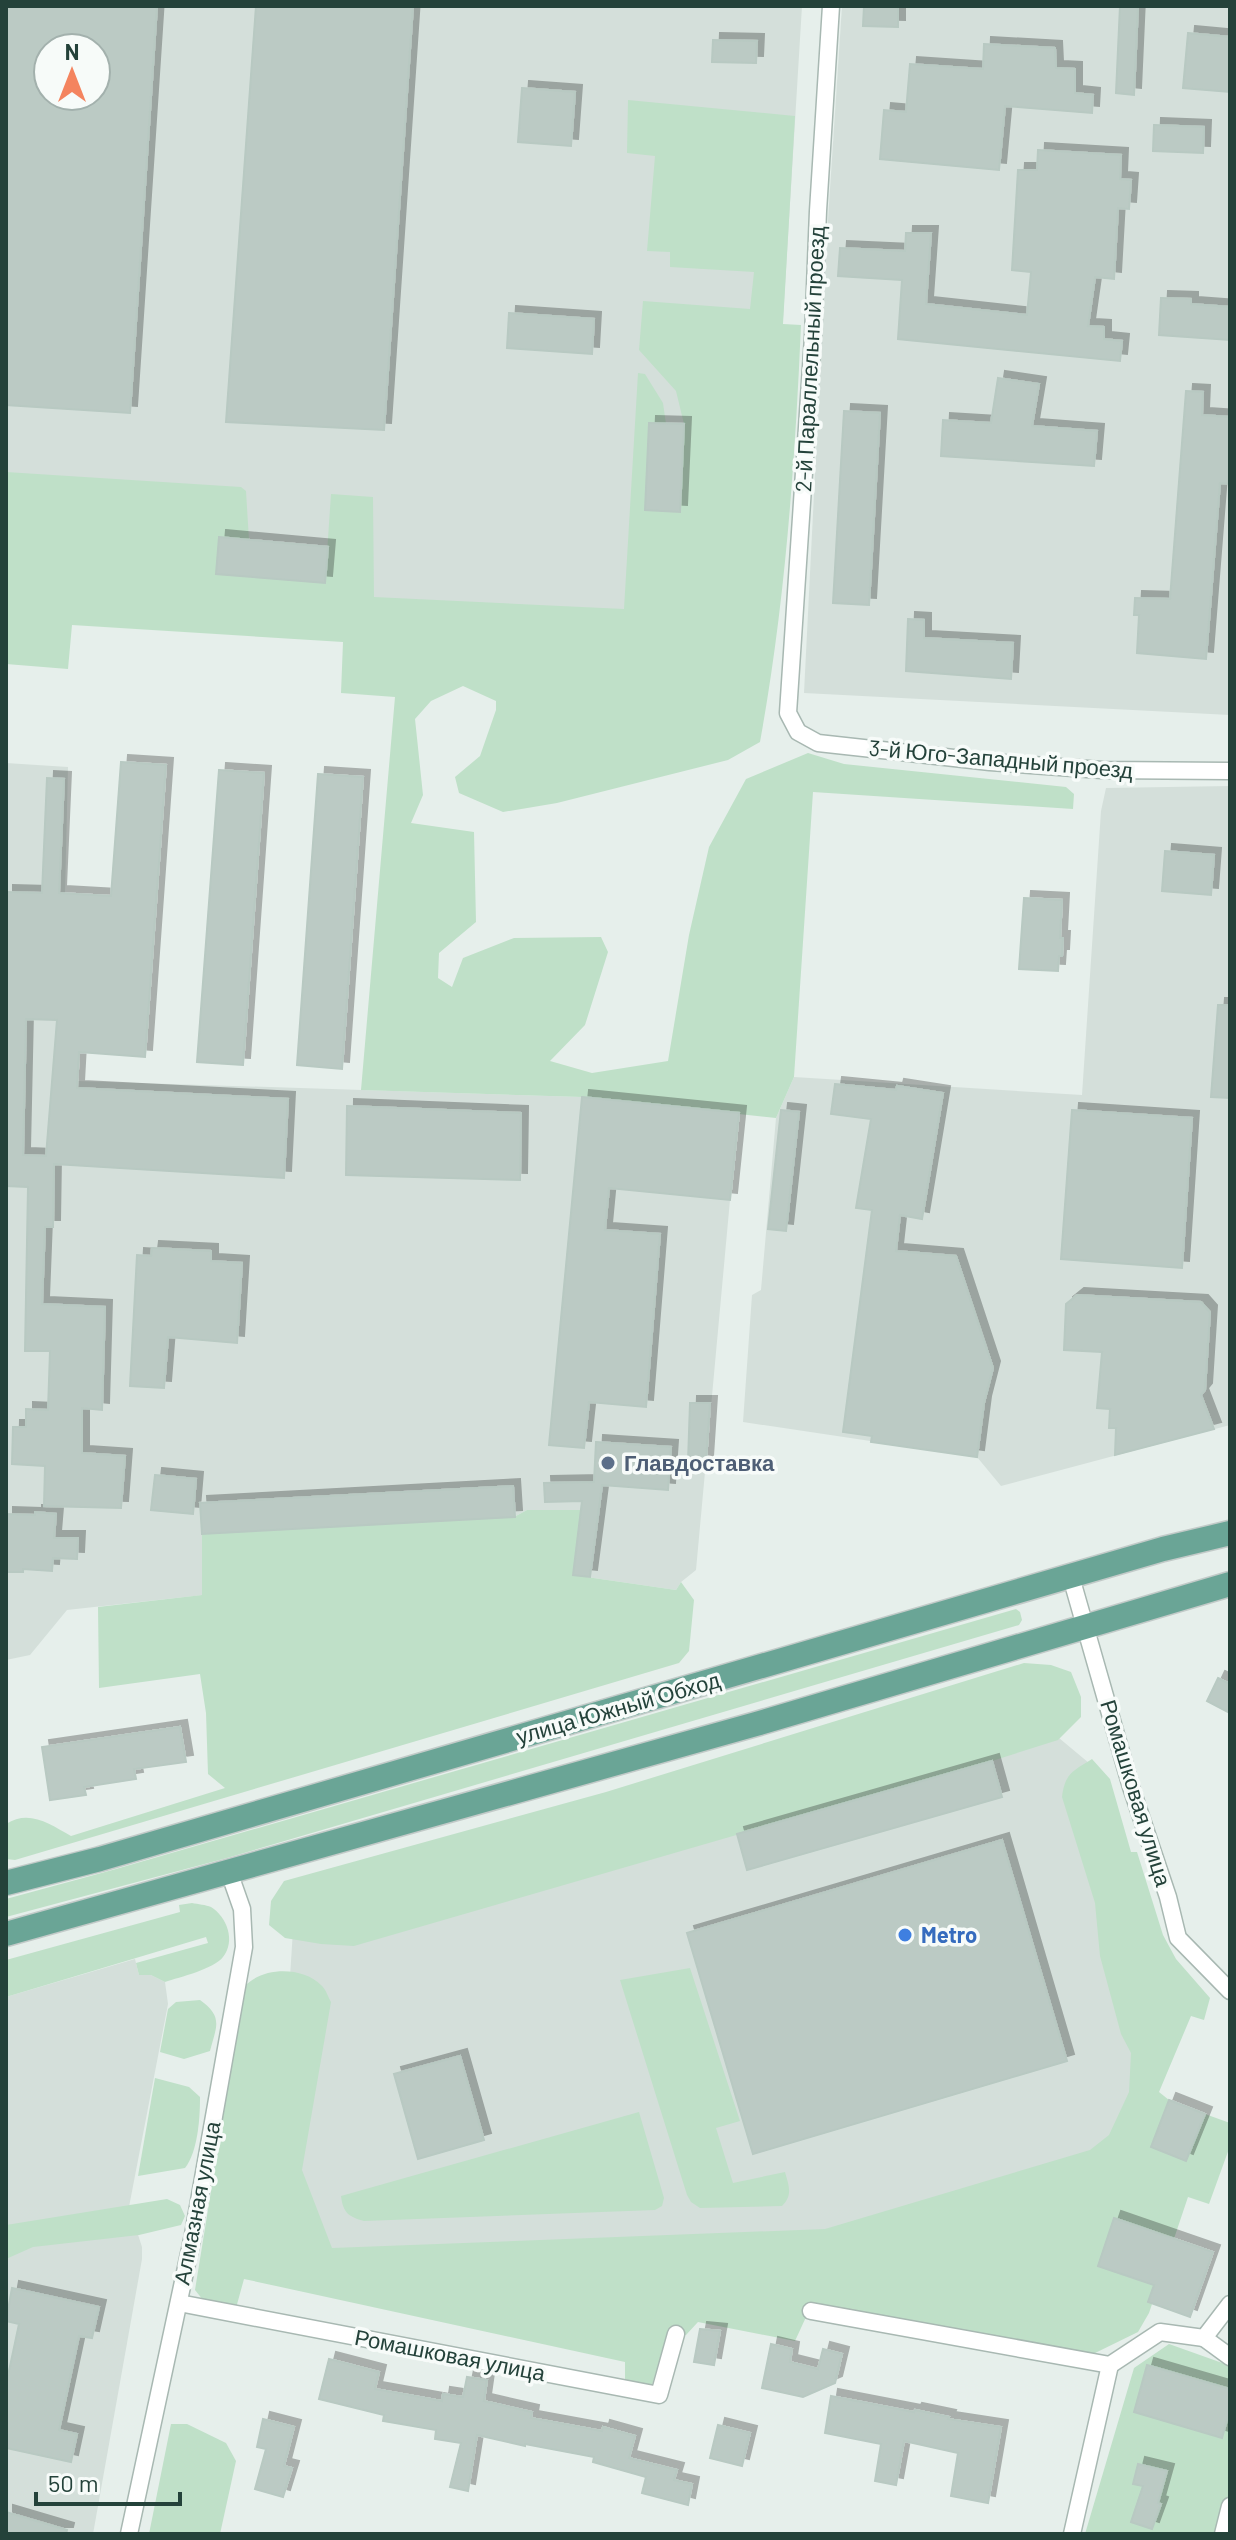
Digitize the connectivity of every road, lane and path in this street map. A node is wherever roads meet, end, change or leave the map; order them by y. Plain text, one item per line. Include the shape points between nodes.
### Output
1 (831, 6) edge
2 (788, 713) joint
3 (1230, 771) edge
4 (1230, 1533) edge
5 (1071, 1577) junction
6 (1230, 1584) edge
7 (1086, 1627) junction
8 (229, 1872) junction
9 (6, 1883) edge
10 (6, 1934) edge
11 (1230, 1991) edge
12 (179, 2303) junction
13 (1230, 2304) edge
14 (811, 2311) dead end
15 (676, 2334) dead end
16 (1204, 2338) junction
17 (1230, 2357) edge
18 (1110, 2365) junction
19 (1230, 2506) edge
20 (129, 2534) edge
21 (1072, 2534) edge
22 (1223, 2534) edge

1 - 2 street, 2-й Параллельный проезд
2 - 3 street, 3-й Юго-Западный проезд via 798,732 818,743 1102,770
4 - 5 main road, улица Южный Обход
5 - 7 street, Ромашковая улица
5 - 9 main road, улица Южный Обход
6 - 7 main road
7 - 8 main road
7 - 11 street, Ромашковая улица via 1178,1938
8 - 10 main road
8 - 12 street, Алмазная улица via 242,1909 244,1947
12 - 15 street, Ромашковая улица via 659,2395
12 - 20 street, Алмазная улица
13 - 16 street
14 - 18 street
16 - 17 street
16 - 18 street via 1160,2332
18 - 21 street
19 - 22 street

